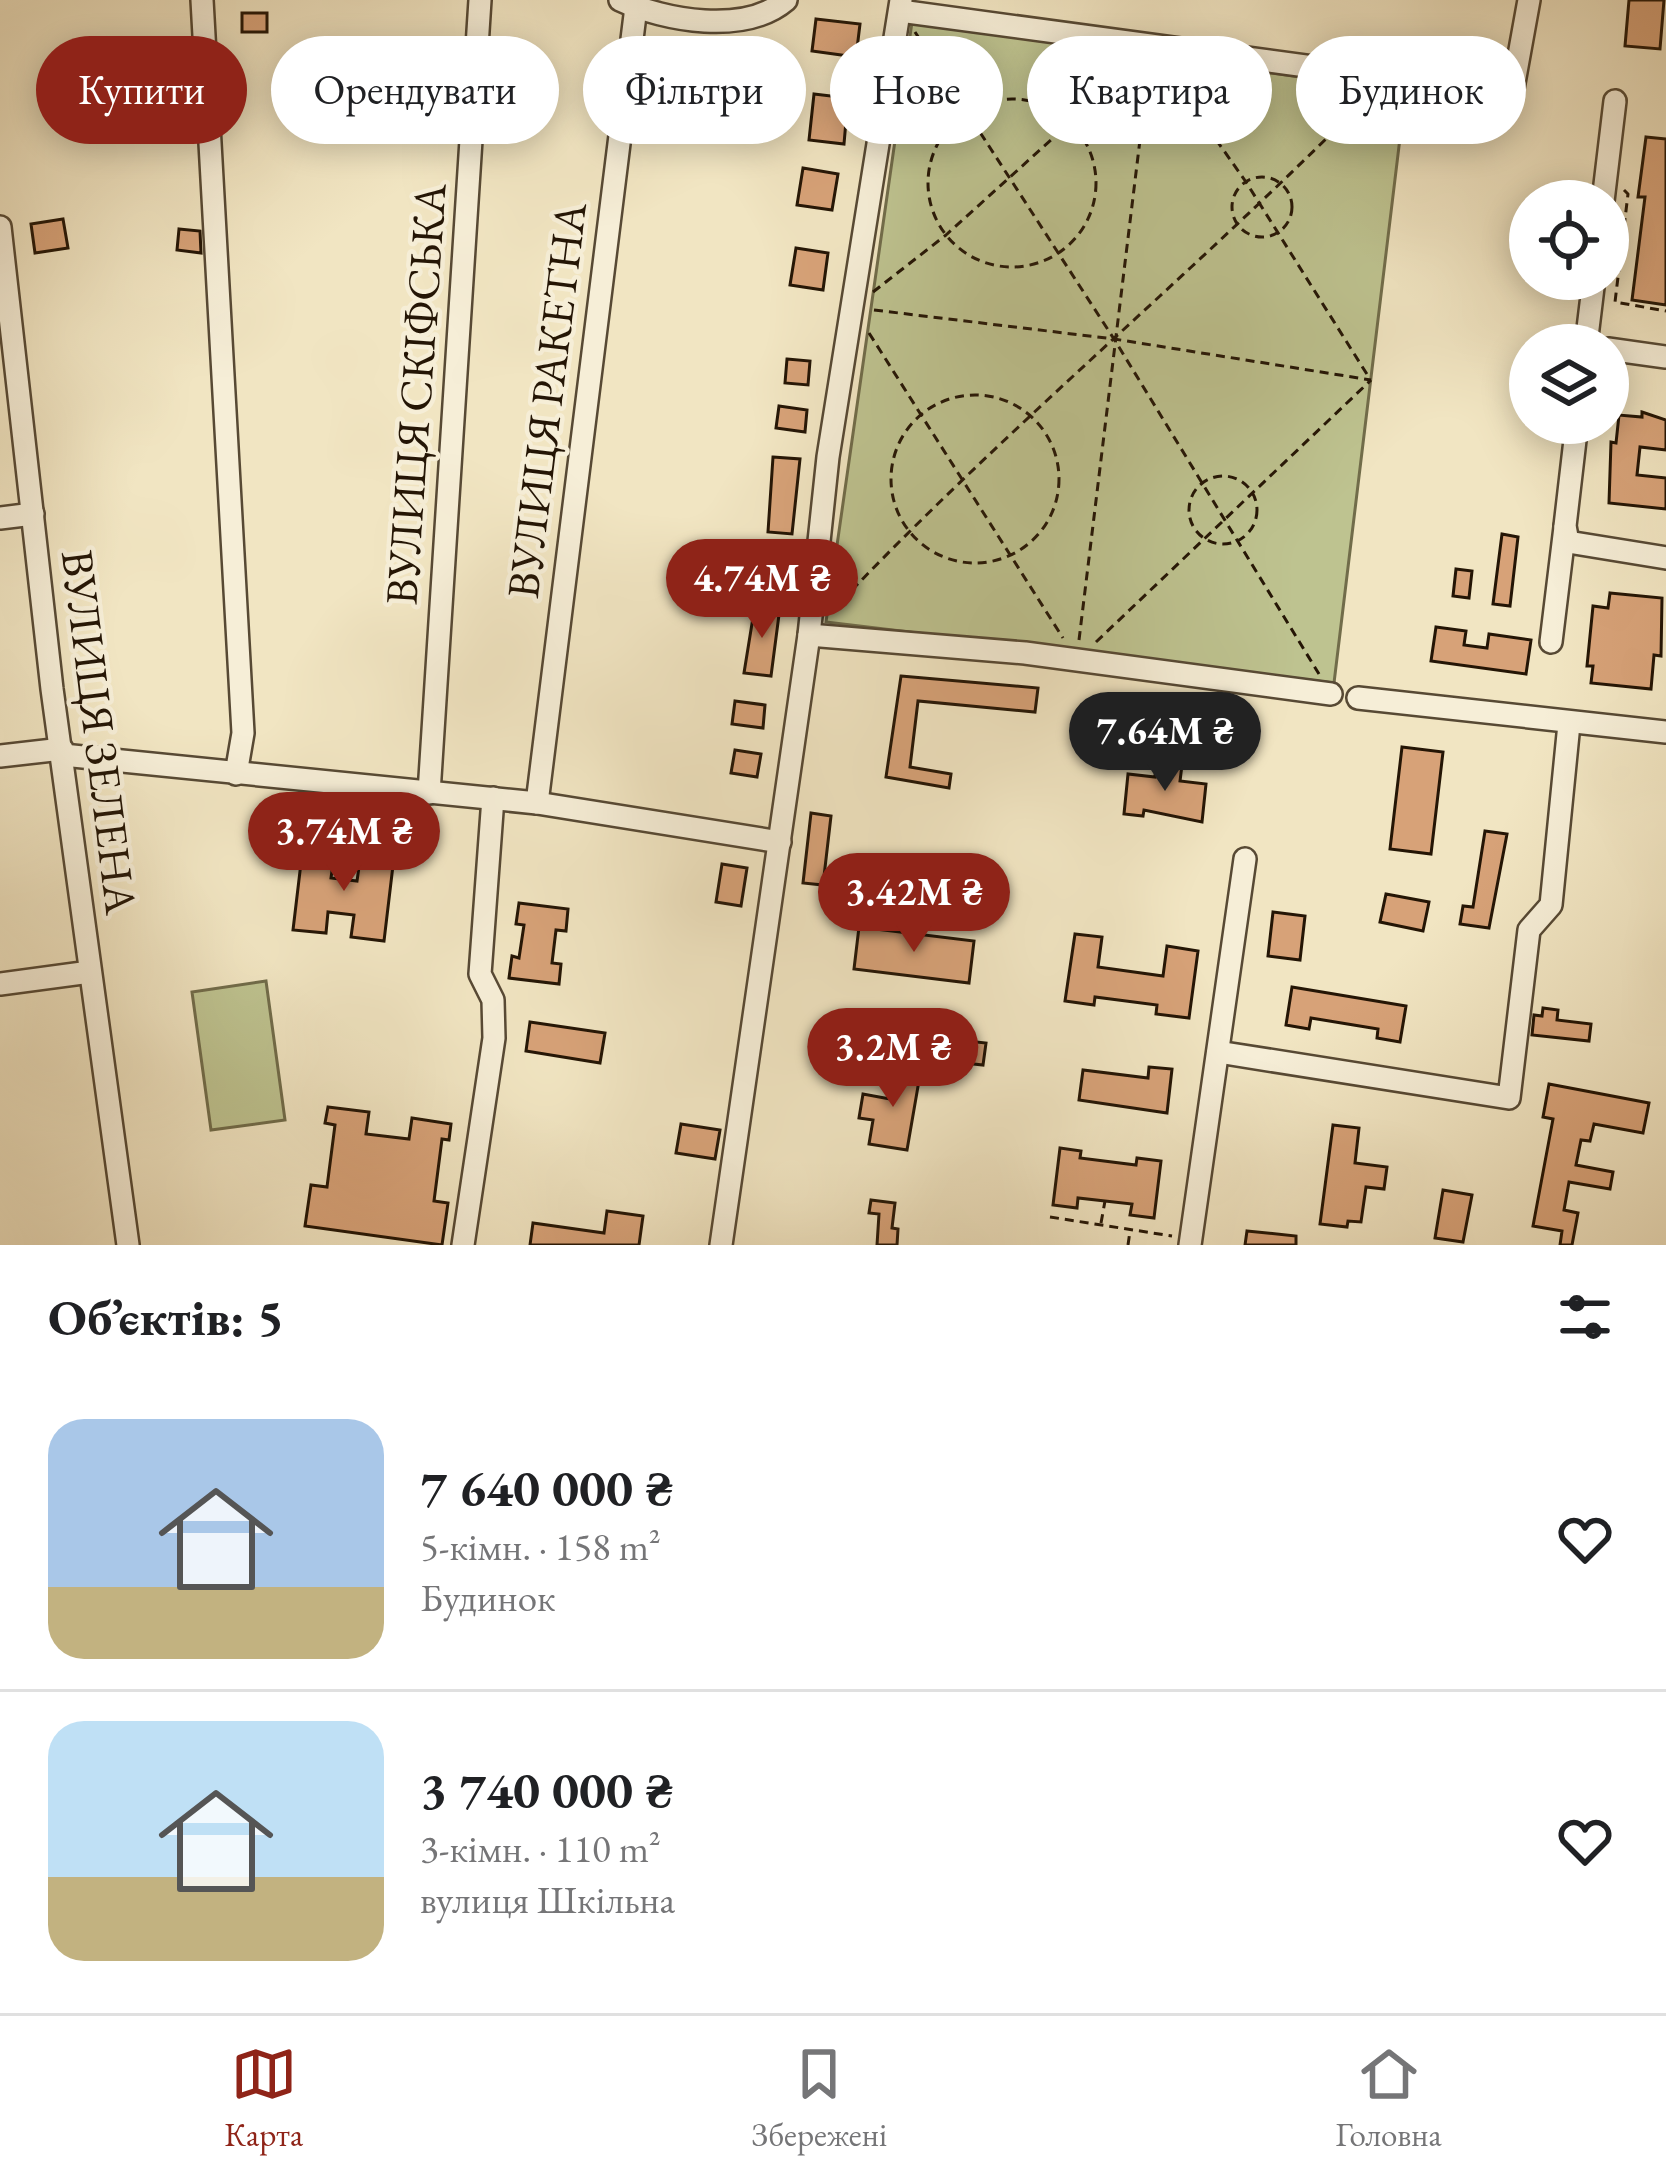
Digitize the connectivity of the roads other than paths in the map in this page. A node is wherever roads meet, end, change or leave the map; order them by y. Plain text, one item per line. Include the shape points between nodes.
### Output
1 (202, 0) edge
2 (480, 0) edge
3 (786, 0) edge
4 (1528, 0) edge
5 (628, 3) edge
6 (901, 6) edge
7 (1615, 101) dead end
8 (1605, 180) edge
9 (0, 227) edge
10 (1629, 352) edge
11 (1666, 357) edge
12 (1575, 444) edge
13 (33, 514) junction
14 (0, 518) edge
15 (1565, 526) junction
16 (1666, 558) edge
17 (809, 635) junction
18 (1552, 642) dead end
19 (1331, 694) road end
20 (1358, 698) dead end
21 (1569, 724) junction
22 (1666, 732) edge
23 (62, 752) junction
24 (0, 756) edge
25 (236, 774) junction
26 (429, 793) junction
27 (493, 799) junction
28 (537, 803) junction
29 (780, 842) junction
30 (1245, 859) dead end
31 (90, 972) junction
32 (0, 984) edge
33 (1218, 1052) junction
34 (1191, 1242) edge
35 (128, 1245) edge
36 (463, 1245) edge
37 (721, 1245) edge

1 - 25 street via 243,733
2 - 26 street, ВУЛИЦЯ СКІФСЬКА
3 - 5 street via 761,15 723,21
4 - 6 street via 1512,94
5 - 28 street, ВУЛИЦЯ РАКЕТНА
6 - 17 street via 828,457
7 - 8 street
9 - 13 street, ВУЛИЦЯ ЗЕЛЕНА
10 - 11 street
12 - 15 street
13 - 14 street
13 - 23 street, ВУЛИЦЯ ЗЕЛЕНА
15 - 16 street via 1568,542 1584,548
15 - 18 street
17 - 19 street
17 - 29 street
20 - 21 street
21 - 22 street
21 - 33 street via 1551,905 1529,930 1509,1098
23 - 24 street
23 - 25 street
23 - 31 street, ВУЛИЦЯ ЗЕЛЕНА
25 - 26 street
26 - 27 street
27 - 28 street
27 - 36 street via 480,974 494,1000 494,1038
28 - 29 street
29 - 37 street
30 - 33 street
31 - 32 street
31 - 35 street, ВУЛИЦЯ ЗЕЛЕНА
33 - 34 street

